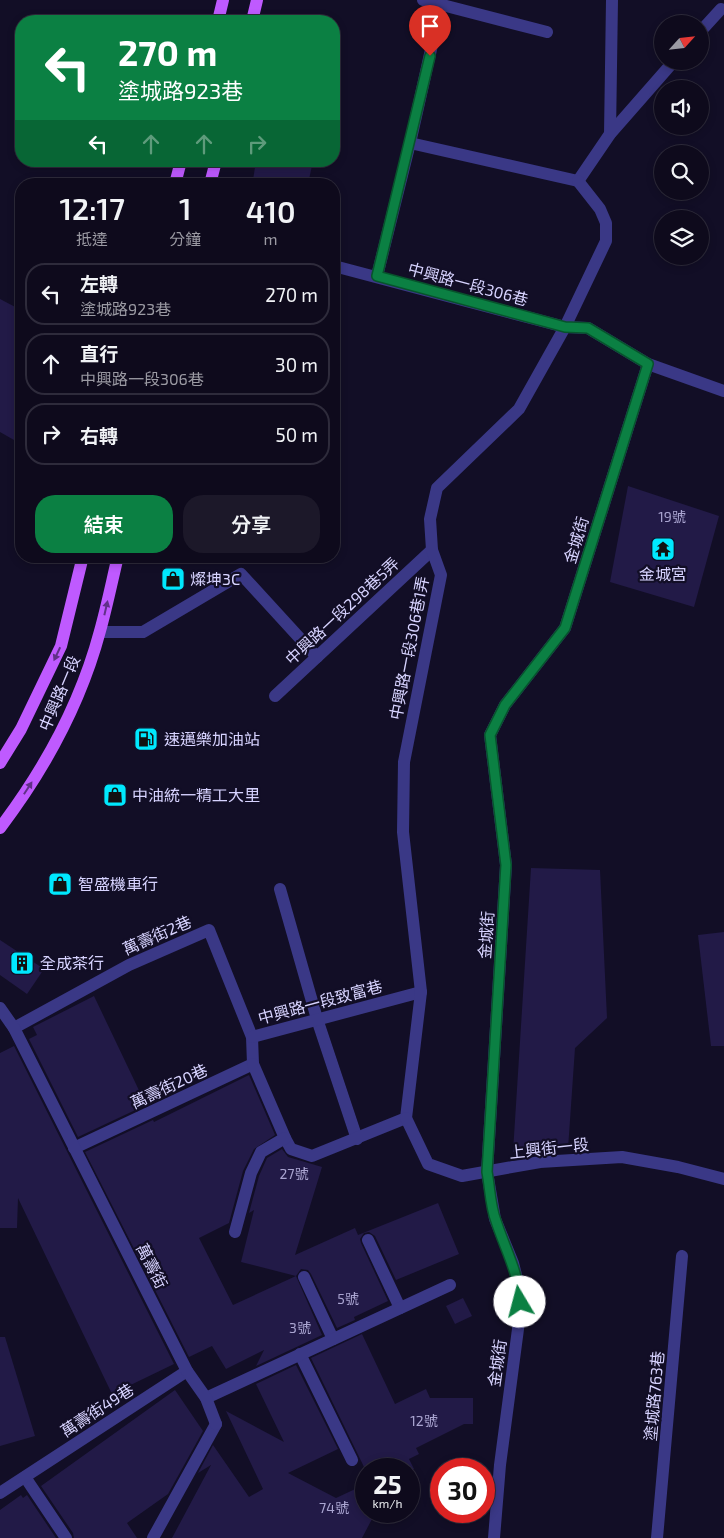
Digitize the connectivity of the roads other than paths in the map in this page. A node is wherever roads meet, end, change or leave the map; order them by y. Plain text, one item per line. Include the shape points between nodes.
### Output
1 (223, 0) edge
2 (257, 0) edge
3 (424, 0) edge
4 (612, 0) edge
5 (441, 5) junction
6 (721, 9) dead end
7 (219, 15) edge
8 (253, 15) edge
9 (709, 22) edge
10 (547, 32) dead end
11 (666, 70) edge
12 (610, 134) junction
13 (410, 143) junction
14 (578, 182) junction
15 (340, 267) edge
16 (377, 276) junction
17 (565, 327) junction
18 (648, 364) junction
19 (724, 391) edge
20 (432, 550) junction
21 (81, 563) edge
22 (116, 563) edge
23 (100, 632) junction
24 (317, 657) junction
25 (275, 696) dead end
26 (0, 763) edge
27 (0, 828) edge
28 (280, 889) dead end
29 (209, 930) joint
30 (421, 992) junction
31 (0, 1008) edge
32 (318, 1019) junction
33 (14, 1028) junction
34 (252, 1037) junction
35 (253, 1064) junction
36 (406, 1118) junction
37 (285, 1138) junction
38 (357, 1139) junction
39 (74, 1148) junction
40 (487, 1172) junction
41 (724, 1179) edge
42 (235, 1232) dead end
43 (368, 1240) dead end
44 (682, 1256) dead end
45 (304, 1277) dead end
46 (450, 1285) dead end
47 (400, 1308) junction
48 (333, 1339) junction
49 (300, 1354) junction
50 (187, 1370) junction
51 (206, 1398) junction
52 (352, 1460) dead end
53 (25, 1477) junction
54 (0, 1493) edge
55 (66, 1538) edge
56 (153, 1538) edge
57 (494, 1538) edge
58 (657, 1538) edge

1 - 7 main road
2 - 8 main road
3 - 5 street
4 - 12 street
5 - 10 street
5 - 13 street
6 - 9 street
11 - 12 street
12 - 14 street
13 - 14 street
13 - 16 street
14 - 17 street, 中興路一段306巷1弄 via 600,209 606,223 606,241
15 - 16 street, 中興路一段306巷
16 - 17 street, 中興路一段306巷
17 - 18 street, 中興路一段306巷 via 588,328
17 - 20 street, 中興路一段306巷1弄 via 519,409 437,488 430,519
18 - 19 street, 中興路一段306巷
18 - 40 street, 金城街 via 565,628 505,705 490,735 506,865
20 - 24 street, 中興路一段298巷5弄
20 - 30 street, 中興路一段306巷1弄 via 441,575 404,762 403,832
21 -> 26 main road, 中興路一段 via 61,646 21,729
23 -> 22 main road, 中興路一段
23 - 24 street via 143,632 241,574
27 -> 23 main road, 中興路一段 via 51,752 79,691
24 - 25 street, 中興路一段298巷5弄
28 - 32 street
29 - 33 street, 萬壽街2巷 via 129,965
29 - 34 street, 中興路一段致富巷
30 - 32 street, 中興路一段致富巷
30 - 36 street, 中興路一段306巷1弄
31 - 33 street, 萬壽街
32 - 34 street, 中興路一段致富巷
32 - 38 street
33 - 39 street, 萬壽街
34 - 35 street
35 - 37 street
35 - 39 street, 萬壽街20巷
36 - 38 street
36 - 40 street, 上興街一段 via 428,1164 462,1176
37 - 38 street via 291,1149 312,1156
37 - 42 street via 261,1152 251,1174
39 - 50 street, 萬壽街
40 - 41 street, 上興街一段 via 540,1162 622,1157
40 - 57 street, 金城街 via 495,1219 513,1263 520,1291
43 - 47 street
44 - 58 street, 塗城路763巷
45 - 48 street
46 - 47 street
47 - 48 street
48 - 49 street
49 - 51 street
49 - 52 street
50 - 51 street, 萬壽街
50 - 53 street, 萬壽街49巷
51 - 56 street, 萬壽街 via 216,1424
53 - 54 street, 萬壽街49巷
53 - 55 street

